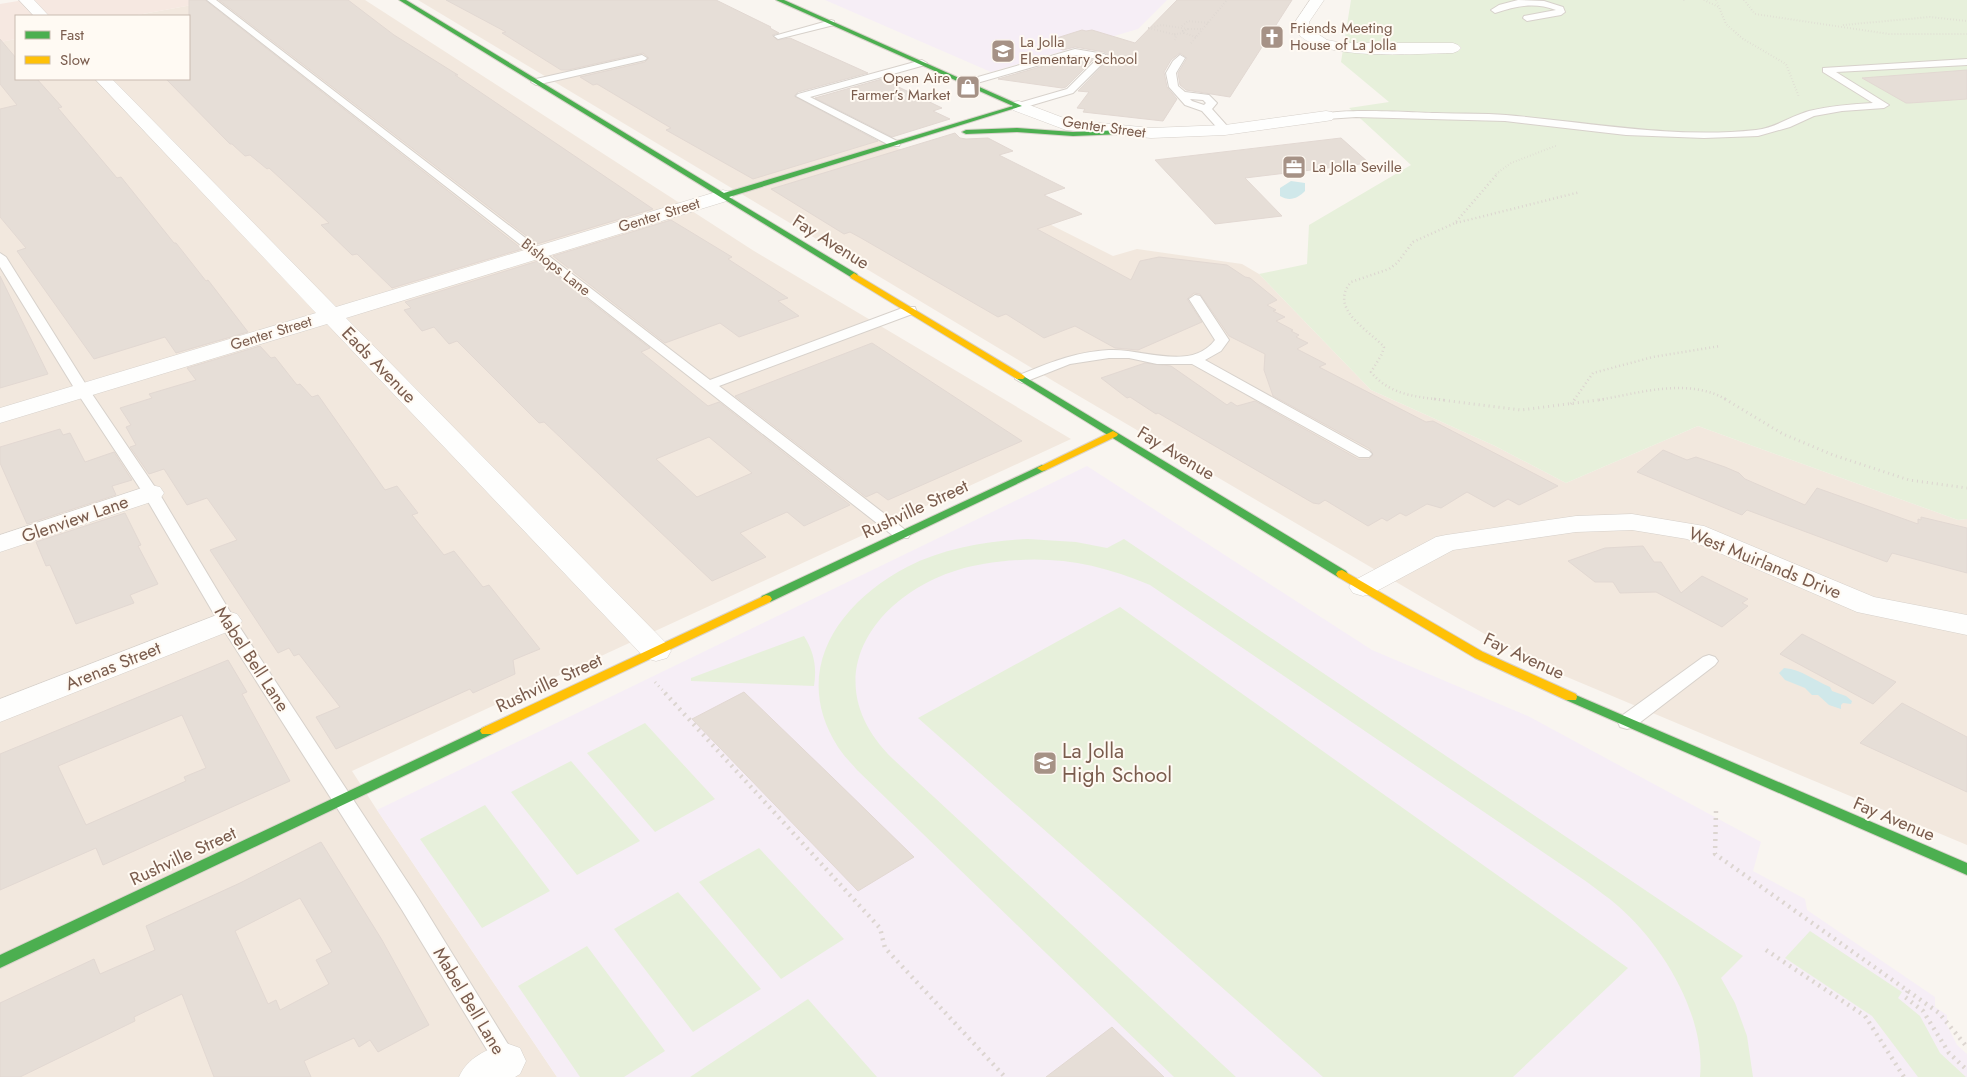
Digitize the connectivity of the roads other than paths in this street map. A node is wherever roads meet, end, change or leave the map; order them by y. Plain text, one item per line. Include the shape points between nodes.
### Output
1 (26, 0) edge
2 (211, 0) edge
3 (402, 0) edge
4 (779, 0) edge
5 (1317, 0) edge
6 (1495, 10) dead end
7 (41, 15) edge
8 (1527, 18) dead end
9 (831, 23) junction
10 (778, 36) dead end
11 (1453, 48) dead end
12 (642, 58) dead end
13 (1180, 58) road end
14 (1967, 62) edge
15 (922, 63) junction
16 (104, 80) edge
17 (536, 82) junction
18 (967, 83) junction
19 (1019, 106) junction
20 (1326, 116) joint
21 (1225, 130) junction
22 (1123, 132) junction
23 (913, 138) junction
24 (895, 144) junction
25 (723, 196) junction
26 (537, 252) junction
27 (0, 257) edge
28 (1196, 299) dead end
29 (910, 310) junction
30 (331, 315) junction
31 (1195, 360) junction
32 (1022, 379) junction
33 (709, 384) junction
34 (83, 391) junction
35 (0, 416) edge
36 (1113, 434) junction
37 (1364, 454) dead end
38 (151, 493) junction
39 (902, 535) junction
40 (0, 544) edge
41 (1363, 587) junction
42 (227, 621) junction
43 (1967, 625) edge
44 (656, 651) junction
45 (1710, 661) dead end
46 (0, 711) edge
47 (1627, 722) junction
48 (344, 799) junction
49 (1967, 869) edge
50 (0, 962) edge
51 (492, 1069) edge

1 - 7 street
2 - 26 lane, Bishops Lane
3 - 17 street, Fay Avenue
4 - 9 street
5 - 11 street via 1302,22 1302,30 1322,43 1343,48
6 - 8 lane via 1505,3 1524,0 1544,3 1561,12
9 - 10 lane
9 - 15 street
12 - 17 lane
13 - 21 lane via 1172,66 1172,85 1183,95 1206,97 1212,103 1206,108
14 - 20 lane via 1826,70 1884,105 1811,114 1758,132 1704,135 1626,132 1505,118
15 - 18 street
15 - 24 lane via 801,96
16 - 30 street, Eads Avenue
17 - 25 street, Fay Avenue
18 - 19 street
18 - 19 lane via 1075,52 1104,56 1070,91
19 - 22 street, Genter Street via 1066,125
19 - 23 street, Genter Street
20 - 21 street, Genter Street
21 - 22 street, Genter Street
22 - 23 street via 1073,134 999,130
23 - 24 street, Genter Street
24 - 25 street, Genter Street
25 - 26 street, Genter Street
25 - 29 street, Fay Avenue
26 - 30 street, Genter Street
26 - 33 lane, Bishops Lane
27 - 34 lane, Mabel Bell Lane
28 - 31 lane via 1222,340 1216,348
29 - 32 street, Fay Avenue
29 - 33 lane
30 - 34 street, Genter Street
30 - 44 street, Eads Avenue
31 - 32 lane via 1157,360 1109,354 1067,360
31 - 37 lane
32 - 36 street, Fay Avenue
33 - 39 lane, Bishops Lane
34 - 35 street, Genter Street
34 - 38 lane, Mabel Bell Lane
36 - 39 street, Rushville Street
36 - 41 street, Fay Avenue
38 - 40 street, Glenview Lane
38 - 42 lane, Mabel Bell Lane
39 - 44 street, Rushville Street
41 - 43 street, West Muirlands Drive via 1446,543 1576,524 1632,522 1694,532 1867,604
41 - 47 street, Fay Avenue via 1479,655
42 - 46 street, Arenas Street
42 - 48 lane, Mabel Bell Lane
44 - 48 street, Rushville Street
45 - 47 lane
47 - 49 street, Fay Avenue
48 - 50 street, Rushville Street
48 - 51 lane, Mabel Bell Lane via 410,904

